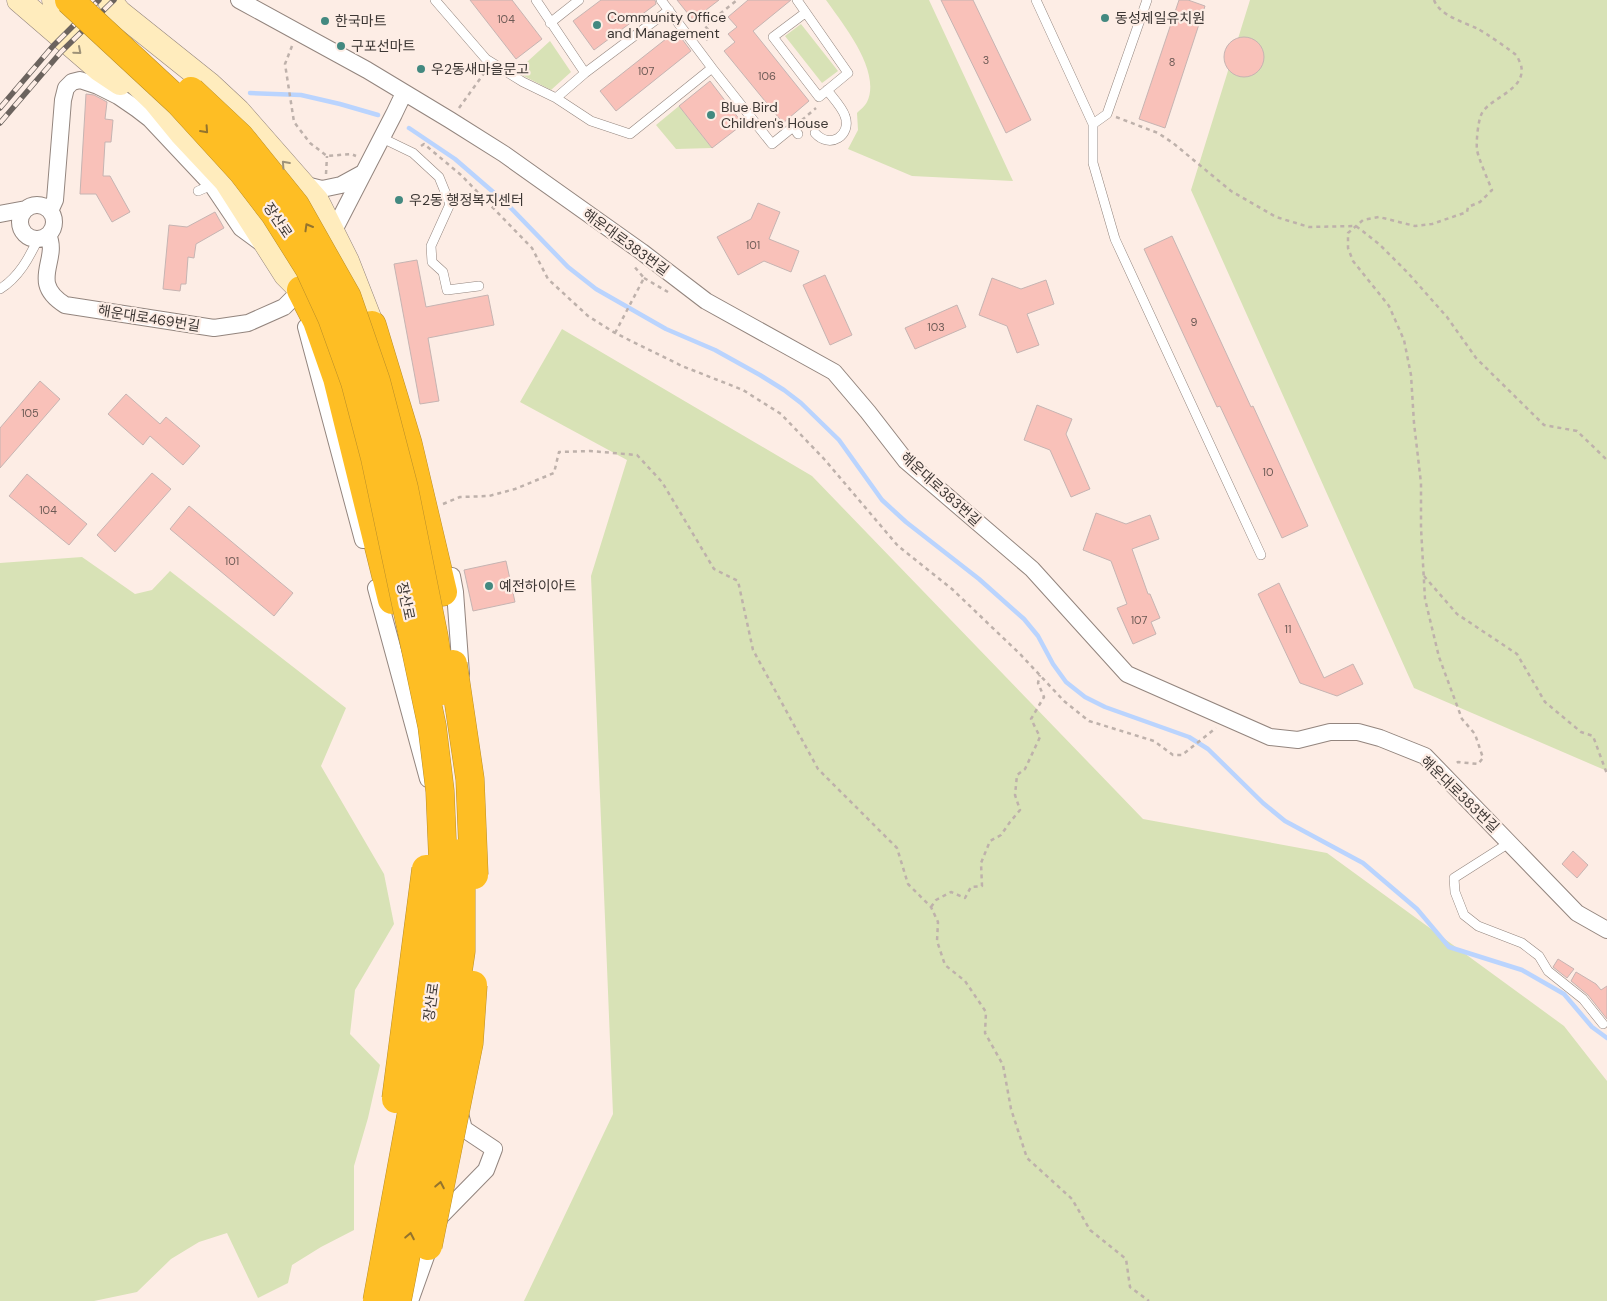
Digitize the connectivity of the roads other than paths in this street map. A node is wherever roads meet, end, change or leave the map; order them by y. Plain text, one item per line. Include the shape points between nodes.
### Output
1 (19, 0) edge
2 (69, 0) edge
3 (95, 0) edge
4 (109, 0) edge
5 (124, 0) edge
6 (239, 0) edge
7 (435, 0) edge
8 (536, 0) edge
9 (579, 0) edge
10 (661, 0) edge
11 (797, 0) edge
12 (1036, 0) edge
13 (1147, 0) edge
14 (41, 6) edge
15 (669, 10) junction
16 (805, 13) junction
17 (550, 23) junction
18 (152, 40) junction
19 (712, 68) junction
20 (585, 74) junction
21 (827, 90) junction
22 (404, 92) junction
23 (556, 98) junction
24 (63, 100) joint
25 (1093, 124) junction
26 (796, 131) road end
27 (815, 132) dead end
28 (382, 138) junction
29 (365, 168) junction
30 (302, 184) junction
31 (26, 209) junction
32 (50, 211) junction
33 (0, 214) edge
34 (0, 223) edge
35 (21, 227) junction
36 (332, 232) junction
37 (43, 237) junction
38 (270, 249) junction
39 (479, 286) dead end
40 (0, 289) edge
41 (301, 290) junction
42 (372, 325) joint
43 (1261, 555) dead end
44 (459, 802) junction
45 (435, 804) junction
46 (1509, 843) junction
47 (1607, 930) edge
48 (1603, 1024) dead end
49 (360, 1301) edge
50 (368, 1301) edge
51 (377, 1301) edge
52 (398, 1301) edge
53 (410, 1301) edge
54 (416, 1301) edge

1 - 14 main road
2 -> 51 highway, 장산로, bridge via 180,102 275,214 309,268 332,318 355,382 375,458 432,726 440,791 443,862 440,928 429,1018
52 -> 3 highway, 장산로, bridge via 447,1045 461,951 461,861 454,768 434,637 404,488 376,381 347,296 296,205 240,137
4 - 18 main road
5 - 18 main road
6 - 22 street, 해운대로383번길
7 - 23 lane via 486,59
8 - 17 lane
9 - 17 lane
10 - 15 lane
11 - 16 lane
12 - 25 lane
13 - 25 lane via 1107,114
14 -> 38 main road via 99,70 128,89 181,133 226,181
15 - 19 lane
15 - 20 lane
16 - 21 lane via 848,73
16 - 21 lane via 773,37 819,97
17 - 20 lane
30 -> 18 main road via 238,111
19 - 23 lane via 630,134 591,121
19 - 26 lane via 772,144
20 - 23 lane
21 - 27 lane via 846,116 846,126 835,141 827,142
22 - 28 street, 해운대로469번길
22 - 46 street, 해운대로383번길 via 504,154 706,301 834,372 906,461 1032,569 1127,674 1270,737 1298,740 1330,732 1358,732 1425,756
24 - 32 street, 해운대로469번길 via 54,200
24 - 38 street, 장산로 via 66,88 80,80 118,96 150,119 205,188 242,228
25 - 43 lane via 1093,163 1115,239
28 - 29 street, 해운대로469번길
28 - 39 lane via 413,153 439,177 450,204 431,246 432,262 443,272 447,290
29 - 30 street via 341,186 322,189
29 - 36 street, 해운대로469번길
30 - 36 main road via 317,201
31 - 32 street via 39,205
31 - 33 street
31 - 35 street via 20,220
32 - 37 street, 해운대로469번길 via 54,226
34 - 35 street
35 - 37 street via 27,236
36 - 41 street, 해운대로469번길 via 318,265
36 - 42 main road
36 - 44 street via 364,276 408,396 455,592 464,704
37 - 40 lane via 23,267
37 - 41 street, 해운대로469번길 via 51,241 48,287 52,295 65,305 214,328 248,323 284,307
38 - 41 main road via 286,275
41 - 45 street via 307,328
41 - 49 highway, bridge via 317,321 337,378 393,603 419,725 428,812 426,878 400,1072
54 -> 42 highway, bridge via 469,1043 477,932 470,779 443,592 408,444
44 - 45 street
44 - 53 street via 470,929 452,1084 464,1128 494,1149 486,1170 440,1216
45 - 50 street via 429,929 391,1180
46 - 47 street, 해운대로383번길 via 1578,912
46 - 48 lane via 1454,878 1455,892 1464,915 1478,926 1528,947 1539,956 1548,971 1583,999

